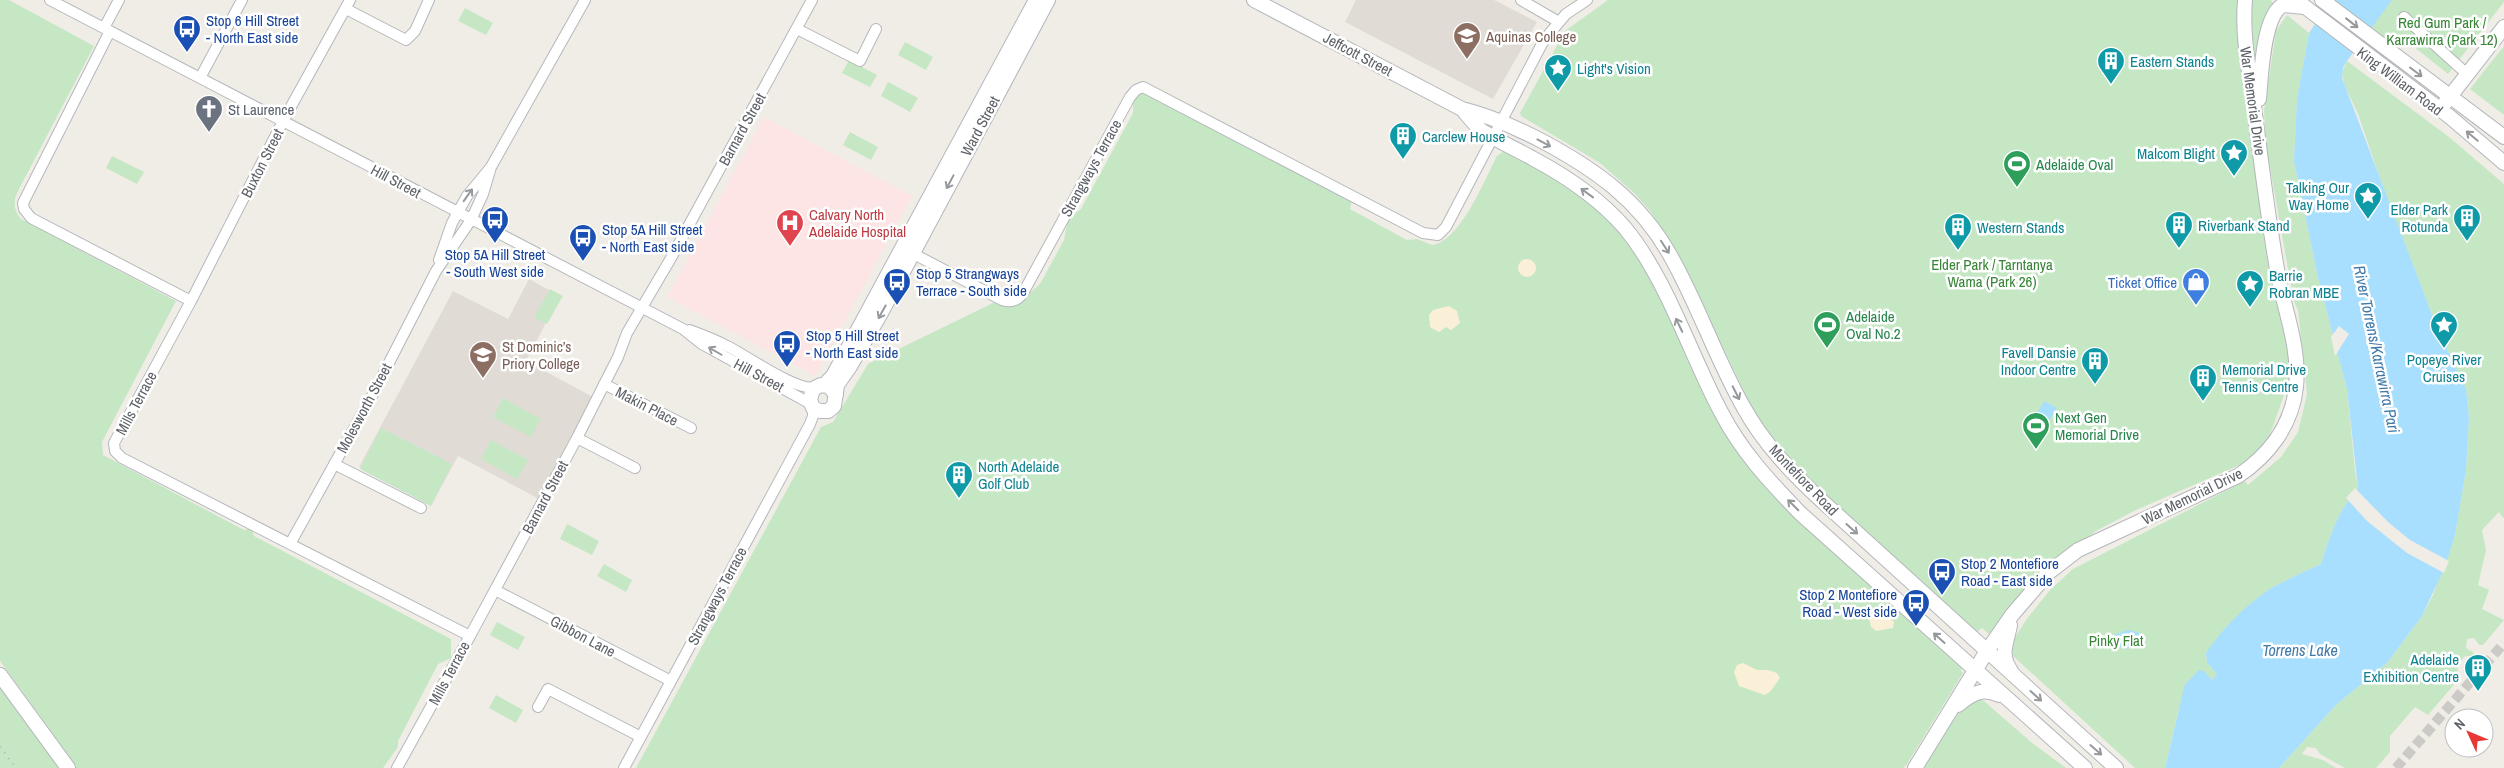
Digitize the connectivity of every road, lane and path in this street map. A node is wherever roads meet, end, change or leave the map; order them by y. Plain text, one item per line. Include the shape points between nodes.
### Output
1 (50, 0) edge
2 (119, 0) edge
3 (242, 0) edge
4 (429, 0) edge
5 (585, 0) edge
6 (812, 0) edge
7 (1036, 0) edge
8 (1048, 0) edge
9 (1254, 0) edge
10 (1522, 0) edge
11 (1587, 0) edge
12 (2245, 0) edge
13 (2322, 0) edge
14 (1576, 3) edge
15 (348, 4) edge
16 (2300, 4) edge
17 (2404, 17) dead end
18 (1558, 22) junction
19 (2504, 27) edge
20 (797, 28) junction
21 (876, 29) dead end
22 (107, 30) junction
23 (2467, 74) junction
24 (200, 78) junction
25 (2449, 97) junction
26 (1462, 109) junction
27 (2439, 110) junction
28 (283, 121) junction
29 (1501, 121) junction
30 (2256, 127) junction
31 (1492, 137) junction
32 (2504, 137) edge
33 (2504, 163) edge
34 (491, 167) junction
35 (457, 213) junction
36 (471, 220) junction
37 (908, 251) junction
38 (436, 271) junction
39 (191, 300) junction
40 (644, 310) junction
41 (683, 329) junction
42 (1708, 336) junction
43 (1689, 345) junction
44 (604, 384) junction
45 (819, 386) junction
46 (836, 395) junction
47 (816, 408) junction
48 (691, 428) dead end
49 (577, 438) junction
50 (334, 464) junction
51 (635, 468) dead end
52 (421, 508) dead end
53 (290, 544) junction
54 (495, 590) junction
55 (2012, 615) junction
56 (470, 636) junction
57 (1987, 651) junction
58 (1975, 671) junction
59 (0, 675) edge
60 (2018, 680) junction
61 (671, 681) junction
62 (2010, 702) junction
63 (538, 707) dead end
64 (1949, 714) junction
65 (640, 737) junction
66 (68, 768) edge
67 (397, 768) edge
68 (624, 768) edge
69 (1915, 768) edge
70 (2084, 768) edge
71 (2116, 768) edge

1 - 22 street
2 - 22 street
3 - 24 street
4 - 15 street via 415,32 406,40
5 - 34 street, Molesworth Street
6 - 20 street, Barnard Street
7 - 37 main road, Ward Street
8 -> 37 main road, Ward Street
9 - 26 main road, Jeffcott Street
10 - 18 street
11 - 14 street
12 - 30 main road, War Memorial Drive via 2246,51
13 -> 25 main road, King William Road
14 - 18 street
15 - 28 street, Buxton Street
16 - 27 main road, King William Road
16 - 30 main road via 2283,5 2272,15
17 - 23 street
18 - 29 street via 1544,40
19 - 23 main road
20 - 21 street via 860,61
20 - 40 street, Barnard Street
22 - 24 street, Hill Street
22 - 39 street via 26,197 24,209 31,218
23 - 25 main road
24 - 28 street, Hill Street
25 - 27 main road
25 - 32 main road, King William Road
26 - 29 main road, Jeffcott Street
26 - 31 main road, Jeffcott Street
33 -> 27 main road, King William Road
28 - 35 street, Hill Street
28 - 39 street, Buxton Street
29 - 31 street
29 -> 42 main road, Montefiore Road via 1583,164 1632,202 1670,255
30 - 55 main road, War Memorial Drive via 2274,251 2296,354 2296,388 2282,431 2263,455 2238,476 2067,557 2048,573
31 - 37 street, Strangways Terrace via 1446,227 1438,235 1423,233 1143,87 1130,97 1018,299 1002,300
43 -> 31 main road, Montefiore Road via 1643,253 1616,218 1580,188 1535,159
35 -> 34 street, Molesworth Street
34 - 36 street, Molesworth Street via 484,194
35 - 36 street, Hill Street
35 - 38 street, Molesworth Street
36 - 38 street, Molesworth Street
36 - 40 street, Hill Street
37 - 45 main road via 833,376
37 -> 46 main road via 849,368 837,385
38 - 50 street, Molesworth Street
39 - 53 street, Mills Terrace via 114,442 115,451 122,458
40 - 41 street, Hill Street
40 - 44 street, Barnard Street via 627,333
41 - 45 street, Hill Street via 707,336 798,384 811,388
47 -> 41 street, Hill Street via 702,344
42 - 43 main road
42 -> 57 main road, Montefiore Road via 1745,409 1782,462
58 -> 43 main road, Montefiore Road via 1777,490 1738,442
44 - 48 street, Makin Place
44 - 49 street, Barnard Street
45 - 46 main road via 832,388
45 - 47 main road via 811,392
46 - 47 main road via 834,406
47 - 61 street, Strangways Terrace
49 - 51 street
49 - 54 street, Barnard Street
50 - 52 street
50 - 53 street, Molesworth Street
53 - 56 street, Mills Terrace
54 - 56 street, Barnard Street
54 - 61 street, Gibbon Lane
55 - 57 main road, War Memorial Drive
55 - 60 main road via 2004,658
56 - 67 street, Mills Terrace
57 - 58 main road, War Memorial Drive
57 - 60 main road, Montefiore Road
58 - 62 main road, Montefiore Road
58 - 64 main road, War Memorial Drive
59 - 66 main road
60 -> 71 main road, Montefiore Road
61 - 65 street, Strangways Terrace
62 - 64 main road via 1994,693 1981,691
62 - 70 main road, Montefiore Road
63 - 65 street via 548,689
64 - 69 main road, War Memorial Drive
65 - 68 street, Strangways Terrace

